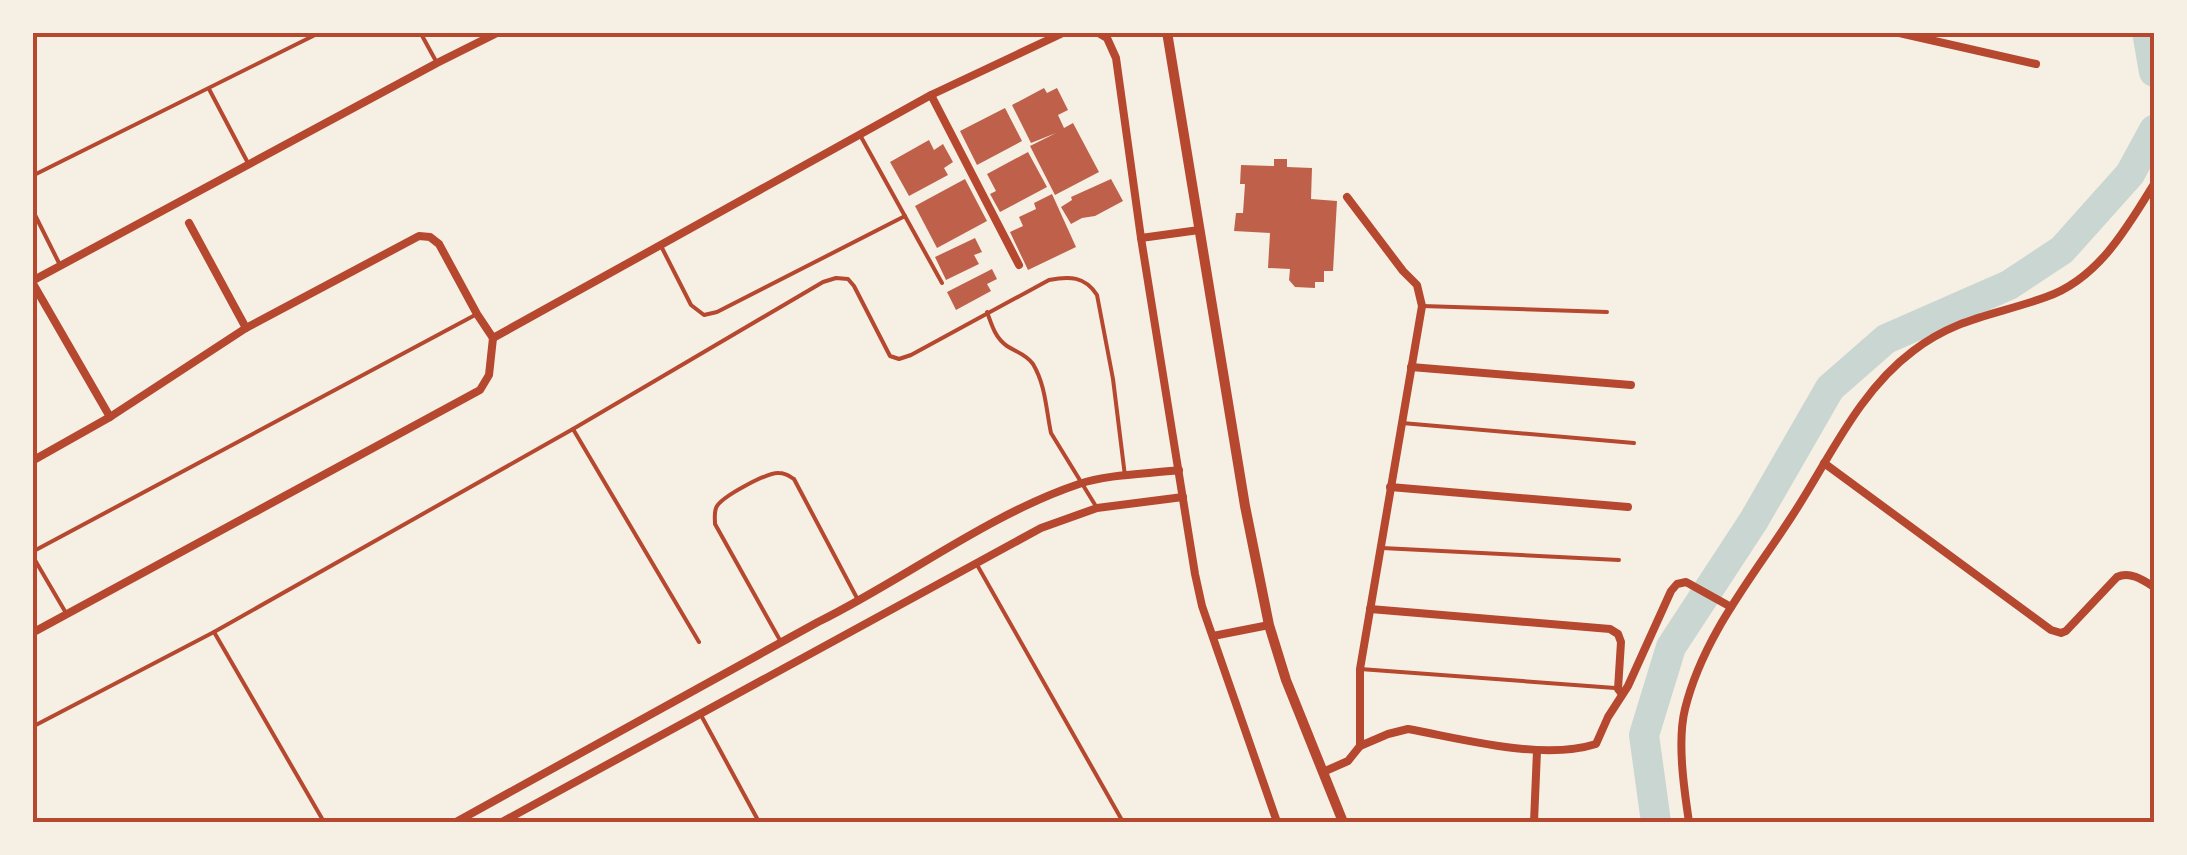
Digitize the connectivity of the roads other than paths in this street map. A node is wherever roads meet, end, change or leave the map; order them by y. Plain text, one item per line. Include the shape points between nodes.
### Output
1 (321, 32) edge
2 (420, 32) edge
3 (500, 32) edge
4 (1065, 32) edge
5 (1097, 32) edge
6 (1167, 32) edge
7 (1895, 32) edge
8 (437, 63) junction
9 (2036, 64) dead end
10 (208, 88) junction
11 (932, 95) junction
12 (860, 135) junction
13 (248, 165) junction
14 (32, 176) edge
15 (2154, 184) edge
16 (1347, 197) dead end
17 (32, 209) edge
18 (904, 216) junction
19 (189, 223) dead end
20 (1199, 230) junction
21 (1141, 238) junction
22 (661, 246) junction
23 (1020, 265) dead end
24 (60, 266) junction
25 (32, 282) edge
26 (942, 284) dead end
27 (1422, 306) junction
28 (987, 312) junction
29 (1607, 312) dead end
30 (478, 314) junction
31 (246, 328) junction
32 (493, 338) junction
33 (1411, 367) junction
34 (1631, 385) dead end
35 (110, 417) junction
36 (1402, 423) junction
37 (572, 428) junction
38 (1634, 443) dead end
39 (32, 461) edge
40 (1824, 463) junction
41 (1179, 470) junction
42 (1125, 476) junction
43 (1083, 482) junction
44 (1390, 487) junction
45 (1183, 497) junction
46 (1628, 507) dead end
47 (1097, 508) junction
48 (1382, 548) junction
49 (32, 554) edge
50 (1619, 560) dead end
51 (976, 562) junction
52 (2154, 587) edge
53 (858, 602) junction
54 (1726, 604) junction
55 (1370, 609) junction
56 (66, 613) junction
57 (1269, 624) junction
58 (32, 632) edge
59 (214, 632) junction
60 (1212, 636) junction
61 (699, 642) dead end
62 (781, 642) junction
63 (1360, 669) junction
64 (1620, 691) junction
65 (700, 713) junction
66 (32, 727) edge
67 (1360, 746) junction
68 (1536, 751) junction
69 (1322, 772) junction
70 (1276, 818) dead end
71 (324, 822) edge
72 (456, 822) edge
73 (502, 822) edge
74 (759, 822) edge
75 (1123, 822) edge
76 (1343, 822) edge
77 (1534, 822) edge
78 (1689, 822) edge

1 - 10 lane
2 - 8 lane
3 - 8 street
4 - 11 street
5 - 21 street via 1108,38 1116,58
6 - 20 main road
7 - 9 street
8 - 13 street
10 - 13 lane
10 - 14 lane
11 - 12 street
11 - 23 street
12 - 18 lane
12 - 22 street
13 - 24 street
15 - 40 street via 2088,272 2049,296 1941,331 1893,367
16 - 27 street via 1417,284
17 - 24 lane
18 - 22 lane via 704,315 690,306
18 - 26 lane
19 - 31 street
20 - 21 street
20 - 57 main road
21 - 41 street
22 - 32 street
24 - 25 street
25 - 35 street
27 - 29 lane
27 - 33 street
28 - 37 lane via 899,359 890,356 854,286 836,278
28 - 42 lane via 1048,280 1065,276 1091,285 1098,295
28 - 43 lane via 996,335 1032,362 1052,433
30 - 31 street via 439,244 419,236
30 - 32 street
30 - 49 lane
31 - 35 street
32 - 56 street via 489,375 480,390
33 - 34 street
33 - 36 street
35 - 39 street
36 - 38 lane
36 - 44 street
37 - 59 lane
37 - 61 lane
40 - 52 street via 2051,630 2066,631 2122,574
40 - 54 street
41 - 42 street
41 - 45 street
42 - 43 street
43 - 47 lane
43 - 53 street via 1020,508
44 - 46 street
44 - 48 street
45 - 47 street
45 - 60 street
47 - 51 street
48 - 50 lane
48 - 55 street
49 - 56 lane
51 - 65 street
51 - 75 lane
53 - 62 street
53 - 62 lane via 794,479 776,472 764,476 719,502 715,524
54 - 64 street via 1686,582 1677,584
54 - 78 street via 1684,714
55 - 63 street
55 - 64 street via 1610,629 1621,642
56 - 58 street
57 - 60 street
57 - 69 main road
59 - 66 lane
59 - 71 lane
60 - 70 street
62 - 72 street
63 - 64 lane
63 - 67 street
64 - 68 street via 1596,744
65 - 73 street
65 - 74 lane
67 - 68 street via 1408,729
67 - 69 street
68 - 77 street
69 - 76 main road

